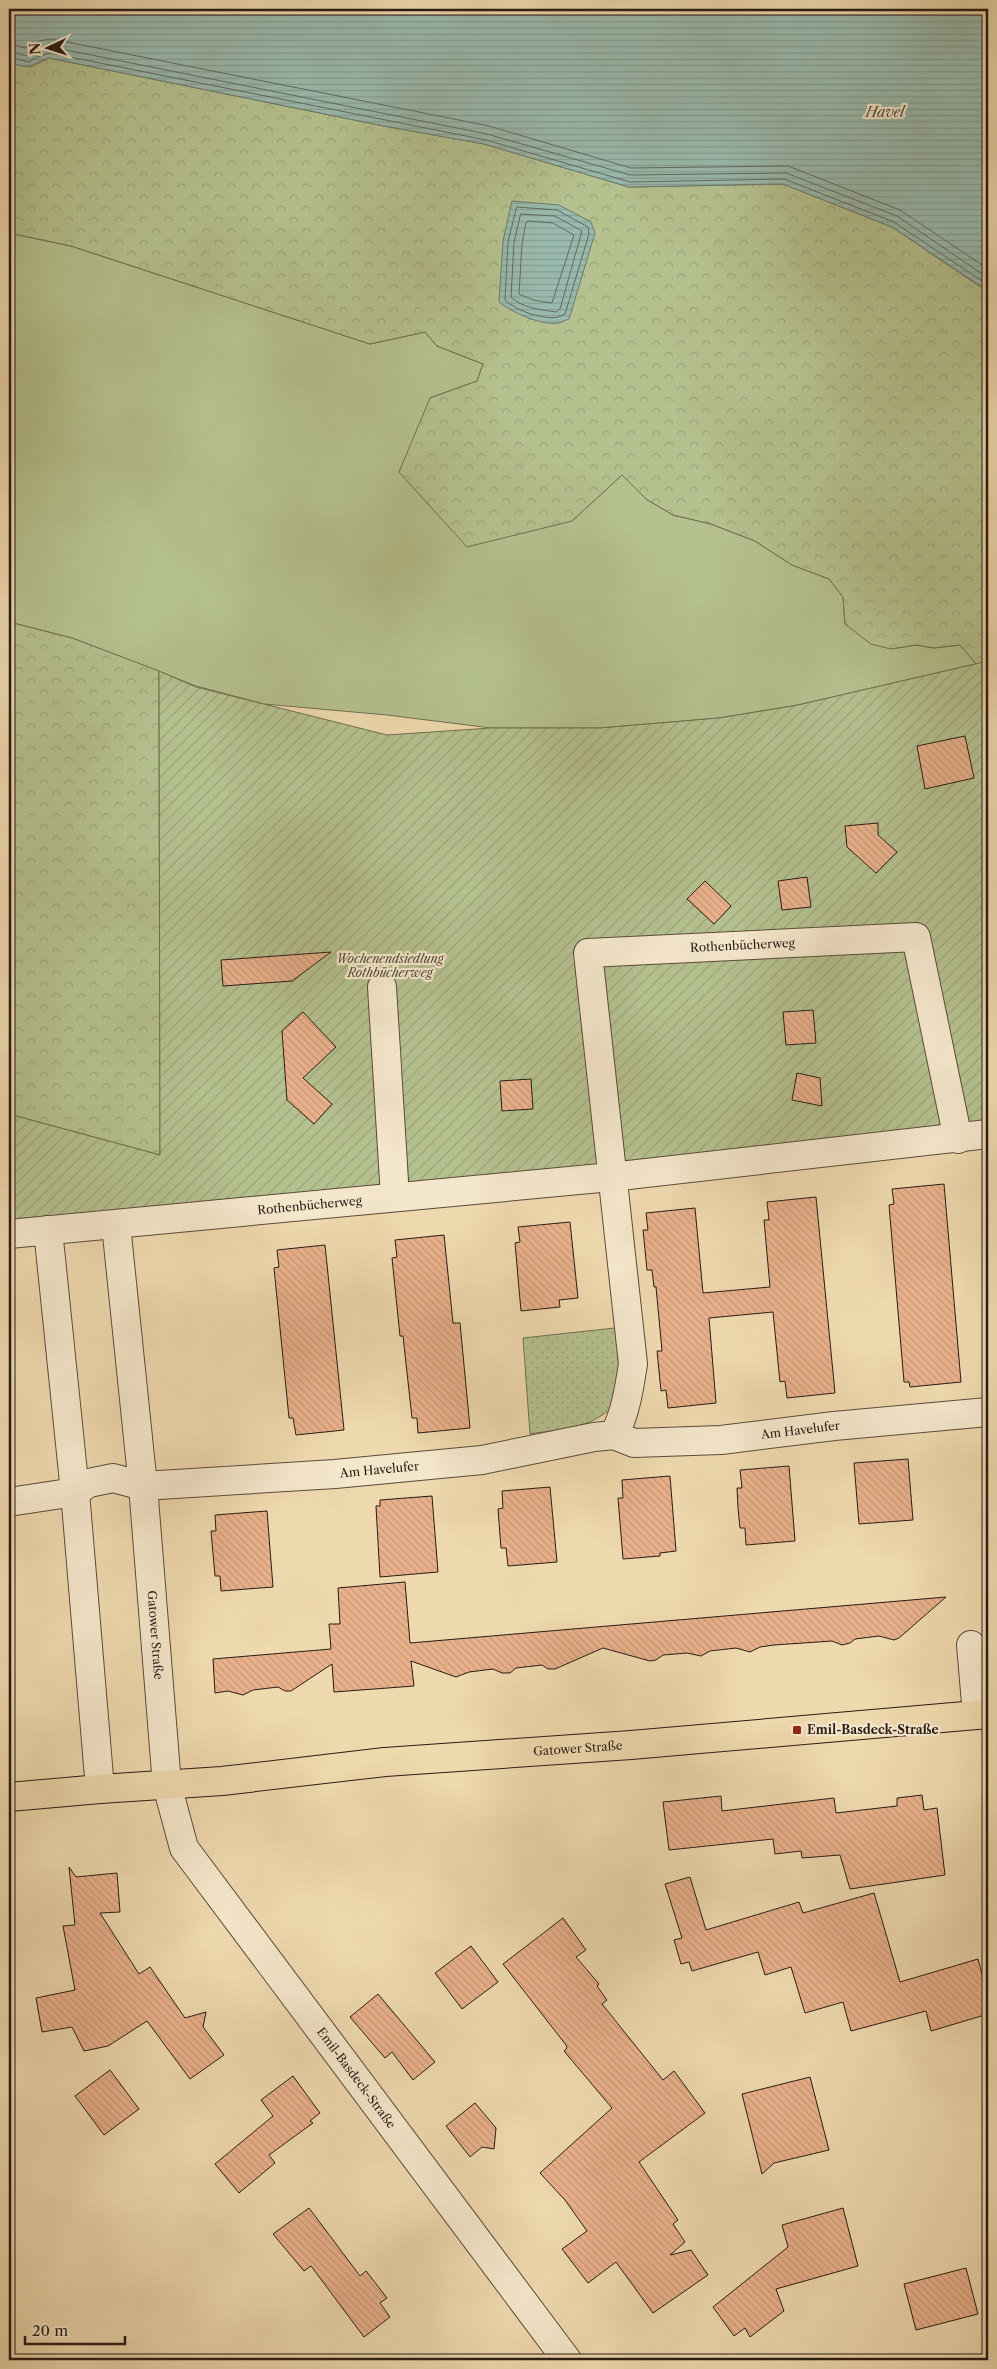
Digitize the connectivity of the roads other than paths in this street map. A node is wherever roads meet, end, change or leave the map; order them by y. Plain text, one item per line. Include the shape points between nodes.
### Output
1 (382, 987) dead end
2 (988, 1134) edge
3 (958, 1139) junction
4 (611, 1176) junction
5 (395, 1197) junction
6 (116, 1225) junction
7 (48, 1230) junction
8 (9, 1234) edge
9 (988, 1412) edge
10 (614, 1435) junction
11 (143, 1486) junction
12 (75, 1492) junction
13 (9, 1502) edge
14 (971, 1645) dead end
15 (983, 1714) edge
16 (168, 1785) junction
17 (100, 1789) junction
18 (9, 1798) edge
19 (567, 2360) edge

1 - 5 street
2 - 3 street, Rothenbücherweg
3 - 4 street, Rothenbücherweg
3 - 4 street, Rothenbücherweg via 916,937 588,954
4 - 5 street, Rothenbücherweg
4 - 10 street via 633,1364 622,1420
5 - 6 street, Rothenbücherweg
6 - 7 street, Rothenbücherweg
6 - 11 street, Gatower Straße
7 - 8 street, Rothenbücherweg
7 - 12 street
9 - 10 street, Am Havelufer via 721,1440 634,1443
10 - 11 street, Am Havelufer via 482,1460 335,1474
11 - 12 street via 112,1478 89,1483
11 - 16 street, Gatower Straße
12 - 13 street
12 - 17 street
14 - 15 street
15 - 16 main road, Gatower Straße via 385,1762
16 - 17 main road, Gatower Straße
16 - 19 street, Emil-Basdeck-Straße via 184,1848
17 - 18 main road, Gatower Straße

